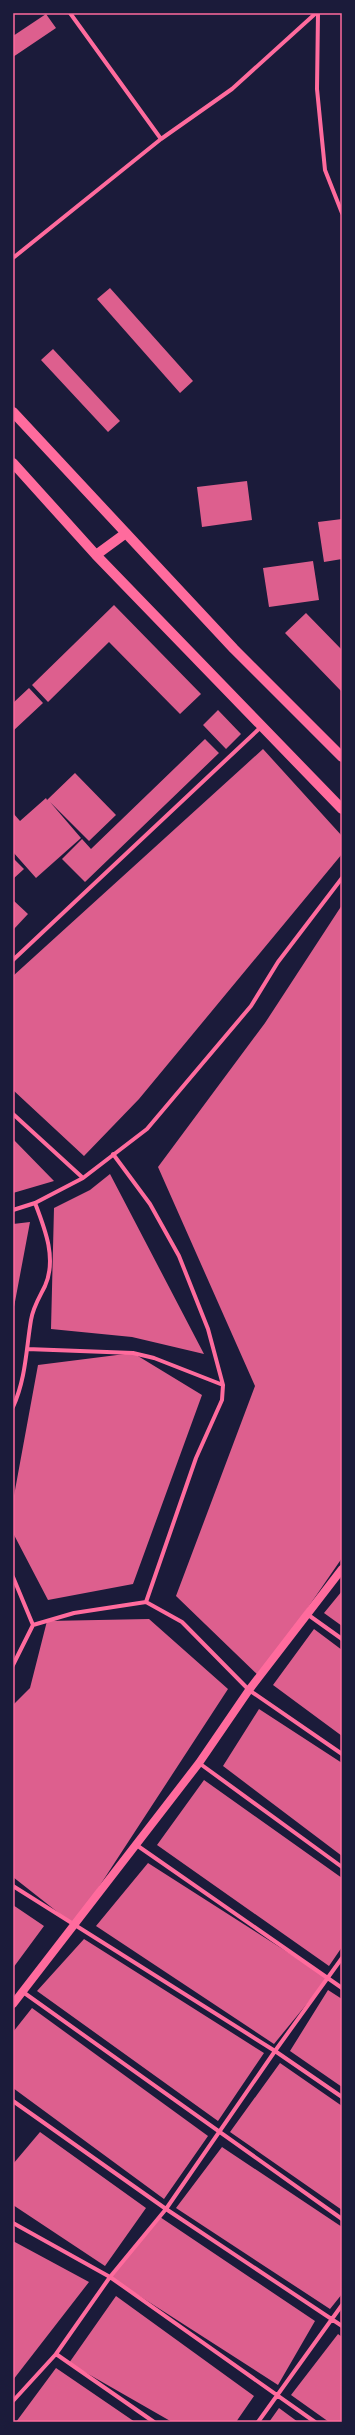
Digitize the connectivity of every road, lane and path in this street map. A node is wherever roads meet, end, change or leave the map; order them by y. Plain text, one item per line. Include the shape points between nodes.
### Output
1 (70, 13) edge
2 (317, 13) edge
3 (161, 139) junction
4 (342, 214) edge
5 (13, 258) edge
6 (13, 412) edge
7 (13, 463) edge
8 (126, 533) junction
9 (96, 555) junction
10 (262, 727) junction
11 (342, 757) edge
12 (342, 809) edge
13 (342, 878) edge
14 (13, 960) edge
15 (13, 1114) edge
16 (114, 1154) junction
17 (83, 1178) junction
18 (35, 1203) junction
19 (13, 1210) edge
20 (27, 1349) junction
21 (223, 1385) junction
22 (13, 1406) edge
23 (342, 1569) edge
24 (13, 1577) edge
25 (146, 1602) junction
26 (307, 1614) junction
27 (33, 1624) junction
28 (342, 1639) edge
29 (13, 1665) edge
30 (249, 1690) junction
31 (342, 1754) edge
32 (198, 1763) junction
33 (135, 1844) junction
34 (342, 1867) edge
35 (13, 1886) edge
36 (74, 1925) junction
37 (342, 1958) edge
38 (328, 1978) junction
39 (342, 1988) edge
40 (23, 1992) junction
41 (13, 2004) edge
42 (275, 2050) junction
43 (342, 2097) edge
44 (13, 2101) edge
45 (219, 2132) junction
46 (166, 2209) junction
47 (342, 2219) edge
48 (13, 2223) edge
49 (110, 2277) junction
50 (342, 2305) edge
51 (332, 2317) junction
52 (342, 2326) edge
53 (56, 2354) junction
54 (277, 2395) junction
55 (13, 2401) edge
56 (154, 2422) edge
57 (258, 2422) edge
58 (315, 2422) edge

1 - 3 street
2 - 3 street via 232,89
2 - 4 street via 317,89 325,170
3 - 5 street
6 - 8 main road
7 - 9 main road
8 - 9 main road
8 - 11 main road via 234,649
9 - 10 main road
10 - 12 main road
10 - 14 street
13 - 16 street via 278,962 241,1018 147,1129
15 - 17 street
16 - 17 street
16 - 21 street via 150,1204 179,1256 208,1329
17 - 18 street
18 - 19 street
18 - 20 street via 48,1236 49,1267 31,1318
20 - 21 street via 133,1353 154,1358
20 - 22 street via 20,1391
21 - 25 street via 222,1400 196,1458
23 - 26 main road
24 - 27 street
25 - 27 street via 74,1613
25 - 30 street via 182,1622
26 - 28 street
26 - 30 main road
27 - 29 street
30 - 31 street
30 - 32 main road
32 - 33 main road
32 - 34 street
33 - 36 main road
33 - 38 street
35 - 36 street
36 - 40 main road
36 - 42 street
37 - 38 street
38 - 39 street
38 - 42 street
40 - 41 main road
40 - 45 street
42 - 43 street
42 - 45 street
44 - 46 street
45 - 46 street
45 - 47 street
46 - 49 street
46 - 51 street
48 - 49 street
49 - 53 street
49 - 54 street
50 - 51 street
51 - 52 street
51 - 54 street
53 - 55 street
53 - 56 street
54 - 57 street
54 - 58 street

